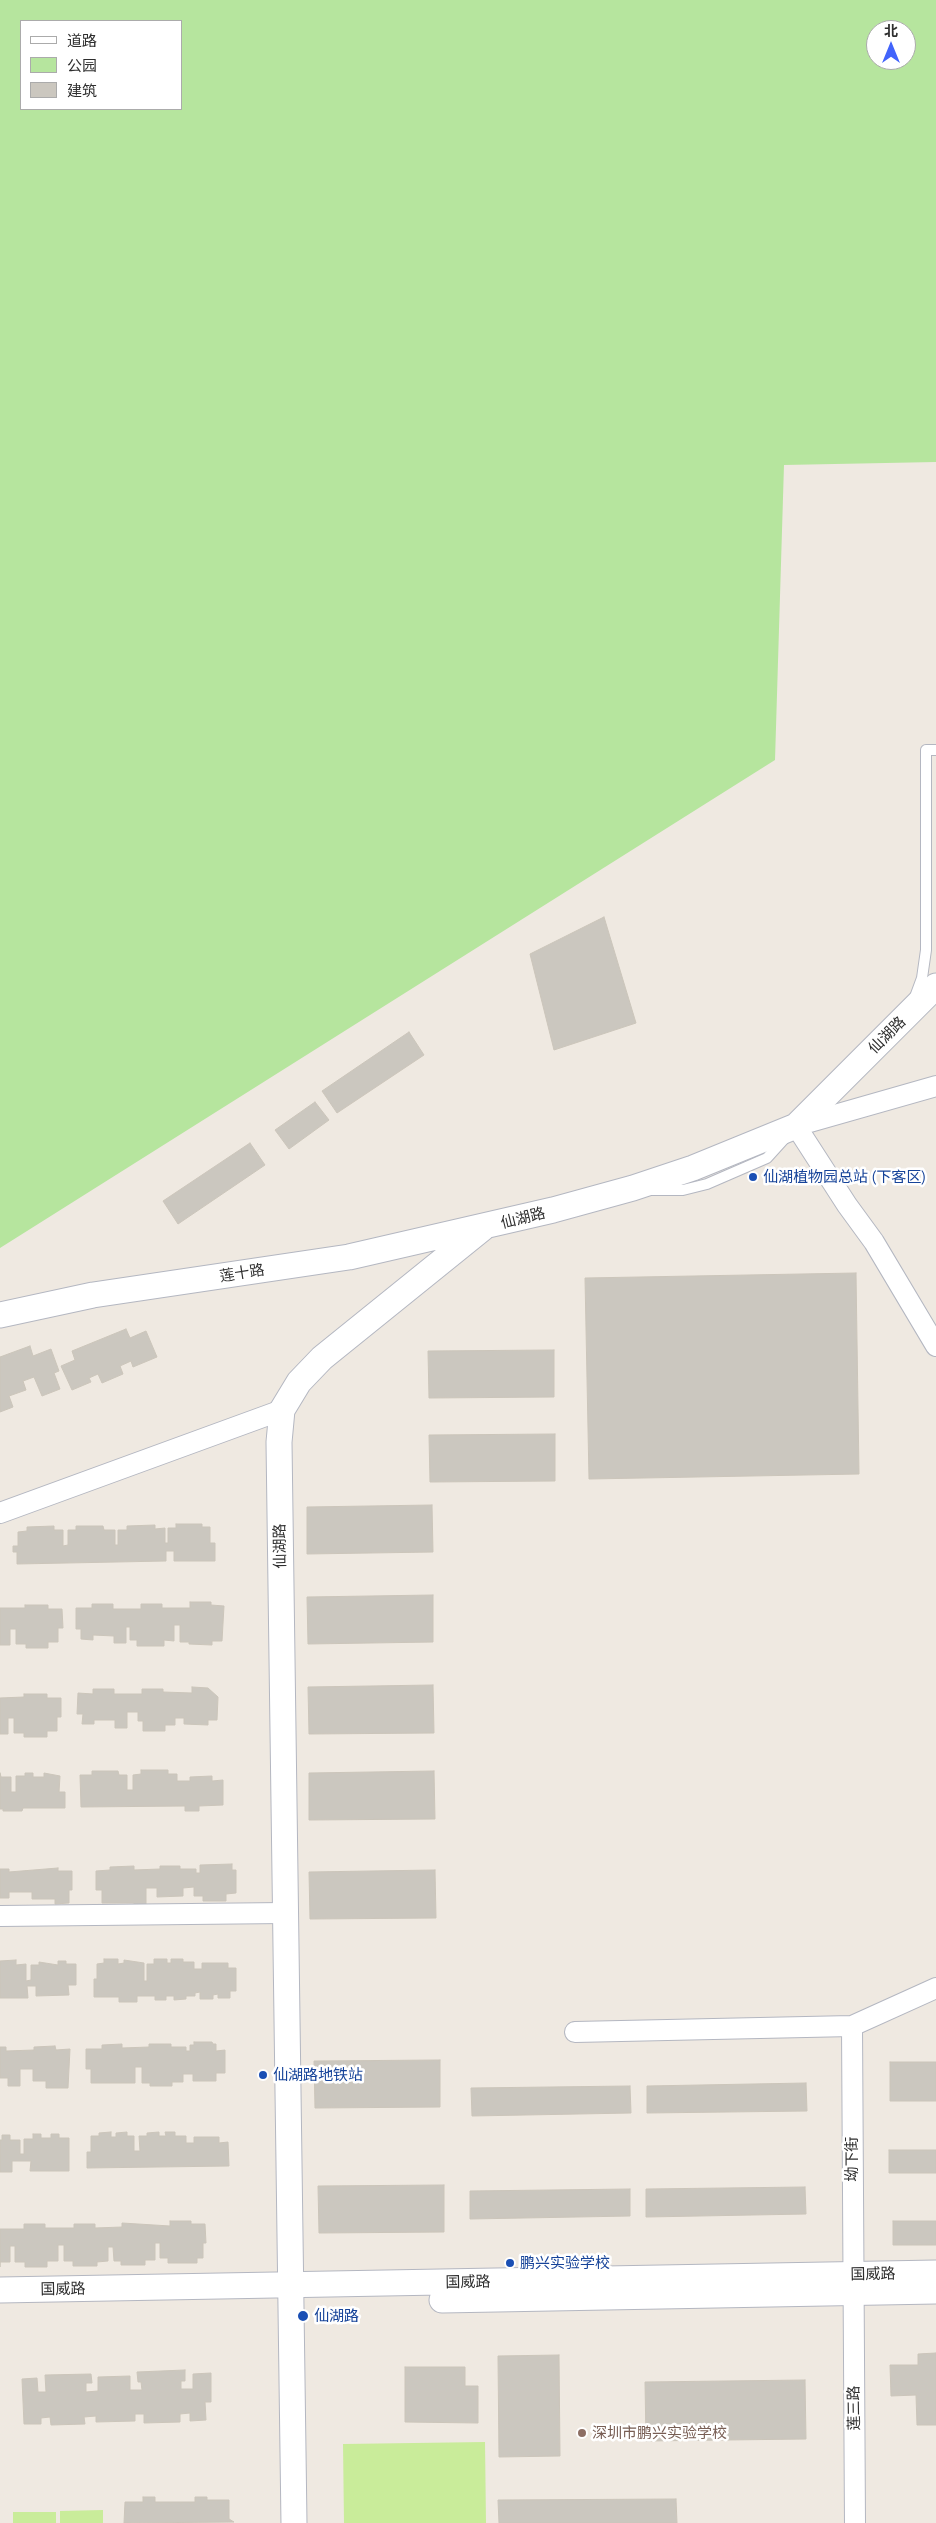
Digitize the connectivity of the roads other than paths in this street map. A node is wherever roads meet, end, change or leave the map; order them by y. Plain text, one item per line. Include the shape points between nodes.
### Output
1 (936, 750) edge
2 (936, 986) edge
3 (908, 1014) junction
4 (936, 1086) edge
5 (796, 1126) junction
6 (483, 1228) junction
7 (0, 1315) edge
8 (936, 1346) edge
9 (282, 1410) junction
10 (0, 1513) edge
11 (285, 1913) junction
12 (0, 1916) edge
13 (936, 1988) edge
14 (852, 2026) junction
15 (575, 2032) dead end
16 (936, 2273) edge
17 (852, 2284) junction
18 (0, 2290) edge
19 (936, 2291) edge
20 (295, 2296) junction
21 (0, 2307) edge
22 (294, 2523) edge
23 (308, 2523) edge
24 (855, 2523) edge

1 - 3 lane via 926,750 926,950 922,978
2 - 3 street, 仙湖路
3 - 5 street, 仙湖路
4 - 5 street, 仙湖路
5 - 6 street, 仙湖路 via 693,1168 633,1188
5 - 8 street via 874,1242
6 - 7 street, 莲十路 via 349,1257 93,1295
6 - 9 street, 仙湖路 via 322,1358 299,1382
9 - 10 street
9 - 11 street, 仙湖路 via 279,1442
11 - 12 street
11 - 20 street, 仙湖路
13 - 14 street
14 - 15 street
14 - 17 street, 坳下街
16 - 17 street, 国威路
17 - 19 street, 国威路
17 - 20 street, 国威路
17 - 24 street, 莲三路
18 - 20 street, 国威路
20 - 21 street, 国威路
20 - 22 street, 仙湖路
20 - 23 street, 仙湖路

